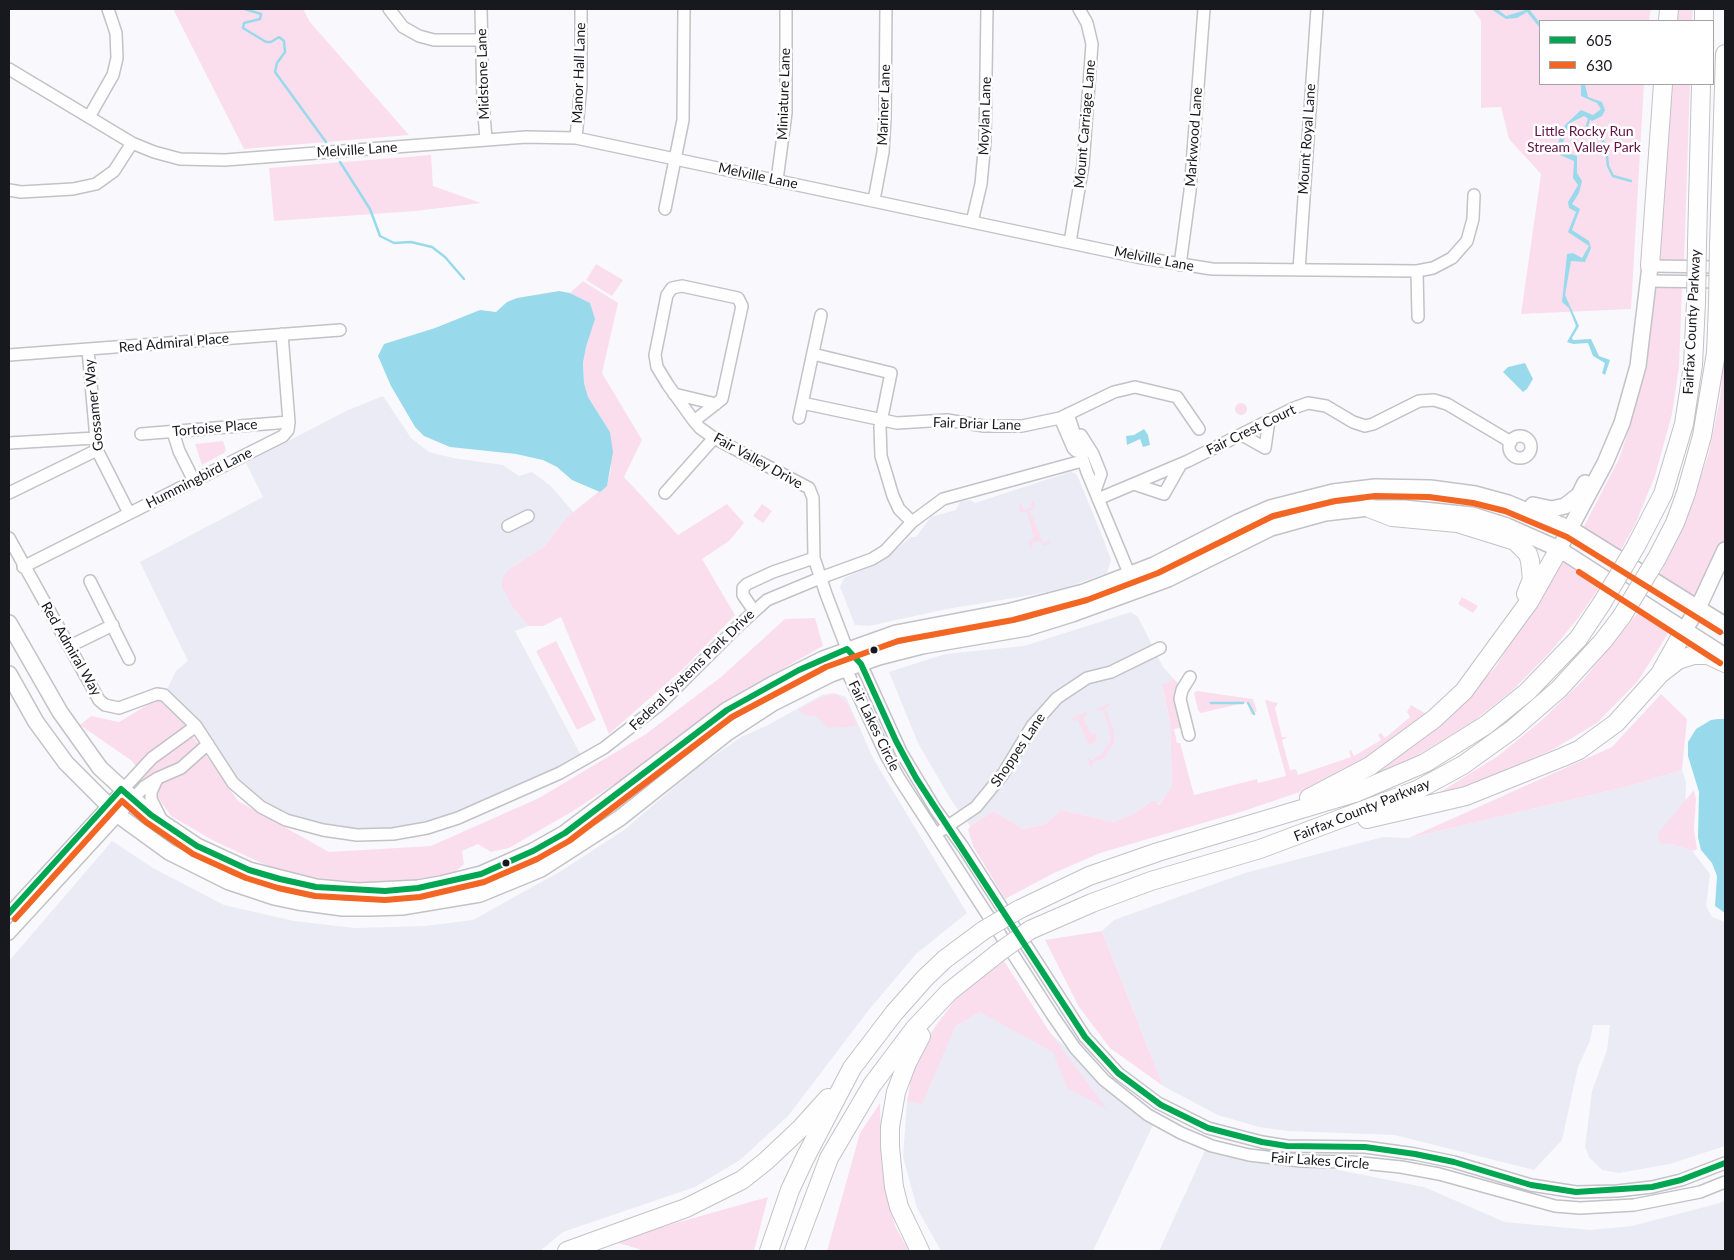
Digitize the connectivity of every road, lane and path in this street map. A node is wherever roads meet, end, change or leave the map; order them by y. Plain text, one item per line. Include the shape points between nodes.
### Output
1 (108, 9) edge
2 (389, 9) edge
3 (482, 9) edge
4 (581, 9) edge
5 (684, 9) edge
6 (786, 9) edge
7 (886, 9) edge
8 (987, 9) edge
9 (1079, 9) edge
10 (1204, 9) edge
11 (1317, 9) edge
12 (481, 40) junction
13 (1725, 54) edge
14 (9, 69) edge
15 (1663, 85) edge
16 (1701, 85) edge
17 (89, 117) junction
18 (576, 138) junction
19 (486, 140) junction
20 (132, 143) junction
21 (676, 158) junction
22 (777, 180) junction
23 (9, 190) edge
24 (1474, 195) dead end
25 (874, 200) junction
26 (665, 209) dead end
27 (972, 222) junction
28 (1070, 242) junction
29 (1180, 265) junction
30 (1725, 267) edge
31 (1299, 270) junction
32 (1417, 271) junction
33 (1649, 274) junction
34 (1725, 282) edge
35 (821, 315) dead end
36 (1418, 317) dead end
37 (340, 330) dead end
38 (282, 334) junction
39 (88, 350) junction
40 (813, 354) junction
41 (9, 355) edge
42 (674, 394) junction
43 (802, 403) junction
44 (716, 404) junction
45 (1624, 411) junction
46 (1064, 416) junction
47 (799, 418) dead end
48 (881, 420) junction
49 (1269, 420) junction
50 (694, 421) junction
51 (289, 422) junction
52 (1199, 429) dead end
53 (173, 432) junction
54 (142, 434) dead end
55 (1242, 435) junction
56 (95, 438) junction
57 (714, 438) junction
58 (1511, 442) dead end
59 (9, 443) edge
60 (97, 450) junction
61 (1083, 454) junction
62 (1181, 464) junction
63 (194, 481) junction
64 (1134, 484) junction
65 (1442, 489) junction
66 (9, 493) edge
67 (1096, 495) junction
68 (662, 496) dead end
69 (1369, 508) junction
70 (129, 513) junction
71 (528, 516) dead end
72 (912, 522) junction
73 (508, 526) dead end
74 (1570, 529) junction
75 (9, 538) edge
76 (1559, 549) junction
77 (1725, 550) edge
78 (814, 558) junction
79 (23, 567) junction
80 (1130, 574) junction
81 (820, 578) junction
82 (90, 581) dead end
83 (1136, 590) junction
84 (1698, 608) junction
85 (754, 611) junction
86 (9, 623) edge
87 (112, 625) junction
88 (1725, 625) edge
89 (1685, 629) junction
90 (1504, 639) junction
91 (70, 646) junction
92 (1160, 648) dead end
93 (847, 649) junction
94 (1725, 656) edge
95 (129, 659) dead end
96 (1725, 663) edge
97 (861, 664) junction
98 (846, 669) junction
99 (9, 674) edge
100 (1660, 674) junction
101 (1190, 677) dead end
102 (164, 695) joint
103 (196, 726) junction
104 (1189, 735) dead end
105 (208, 744) junction
106 (158, 778) junction
107 (122, 789) junction
108 (133, 800) junction
109 (112, 811) junction
110 (165, 824) junction
111 (948, 826) junction
112 (934, 834) junction
113 (1301, 835) junction
114 (1182, 845) junction
115 (9, 913) edge
116 (9, 934) edge
117 (967, 979) junction
118 (852, 1068) junction
119 (1725, 1163) edge
120 (1725, 1182) edge
121 (567, 1251) edge
122 (768, 1251) edge
123 (794, 1251) edge
124 (920, 1251) edge

1 - 17 street via 116,32 117,58 113,75
2 - 12 street via 403,27 419,36 434,40
3 - 12 street, Midstone Lane
4 - 18 street, Manor Hall Lane via 581,85
5 - 21 street via 683,120
6 - 22 street, Miniature Lane via 786,113
7 - 25 street, Mariner Lane via 885,117
8 - 27 street, Moylan Lane via 985,141 981,184
9 - 28 street, Mount Carriage Lane via 1087,23 1092,44 1083,165
10 - 29 street, Markwood Lane via 1190,191
11 - 31 street, Mount Royal Lane
12 - 19 street, Midstone Lane
13 - 113 highway, Fairfax County Parkway, bridge via 1716,353 1702,436 1683,501 1657,558 1603,641 1559,689 1513,730 1463,765 1418,790
14 - 17 street, Melville Lane
15 - 33 highway
16 - 114 highway, Fairfax County Parkway, bridge via 1693,365 1684,424 1663,494 1602,603 1578,638 1527,692 1486,725 1426,763 1355,793
17 - 20 street, Melville Lane
18 - 19 street, Melville Lane via 538,136
18 - 21 street, Melville Lane
19 - 20 street, Melville Lane via 205,161 162,155
20 - 23 street via 114,171 96,184 73,189
21 - 22 street, Melville Lane
21 - 26 street
22 - 25 street, Melville Lane
24 - 32 street, Melville Lane via 1472,228 1463,247 1444,264
25 - 27 street, Melville Lane
27 - 28 street, Melville Lane
28 - 29 street, Melville Lane
29 - 31 street, Melville Lane via 1235,270
30 - 33 street
31 - 32 street, Melville Lane
32 - 36 street
33 - 34 street
33 - 45 main road via 1638,366
35 - 40 street
37 - 38 street, Red Admiral Place
38 - 39 street, Red Admiral Place
38 - 51 street
39 - 41 street, Red Admiral Place
39 - 56 street, Gossamer Way
40 - 43 street
40 - 48 street via 891,373
42 - 44 street
42 - 44 street, Fair Valley Drive via 658,367 655,355 667,295 672,288 682,286 738,298 742,306 722,399
42 - 50 street, Fair Valley Drive
43 - 47 street
43 - 48 street, Fair Briar Lane
44 - 50 street, Fair Valley Drive
45 - 65 main road via 1614,423 1579,495 1565,506 1552,510 1474,487
45 - 74 main road via 1610,453
46 - 48 street, Fair Briar Lane via 1022,426 984,426 947,420 897,424
46 - 52 street, Fair Briar Lane via 1114,392 1135,387 1177,397
46 - 61 street via 1072,435 1082,436
48 - 72 street via 881,456 888,483 899,509
49 - 55 street, Fair Crest Court
49 - 55 street via 1265,448
49 - 58 street, Fair Crest Court via 1294,408 1316,403 1364,426 1419,401 1434,400 1447,404
50 - 57 street, Fair Valley Drive
51 - 53 street, Tortoise Place
51 - 63 street, Hummingbird Lane via 283,436
53 - 54 street, Tortoise Place
53 - 63 street
55 - 62 street, Fair Crest Court
56 - 59 street
56 - 60 street, Gossamer Way
57 - 68 street
57 - 78 street, Fair Valley Drive via 809,488 813,498
60 - 66 street
60 - 70 street, Gossamer Way
61 - 67 street
61 - 72 street, Federal Systems Park Drive via 943,499
62 - 64 street, Fair Crest Court
62 - 64 street via 1164,494
63 - 70 street, Hummingbird Lane
64 - 67 street, Fair Crest Court
65 - 74 main road via 1508,503
65 - 80 main road via 1375,488 1302,499 1238,522
67 - 80 street
69 - 76 main road via 1472,515
69 - 83 main road via 1324,514 1271,528 1168,579
69 - 90 highway via 1392,517 1438,520 1474,527 1504,536 1523,547 1530,560 1532,579
70 - 79 street, Hummingbird Lane
71 - 73 street
72 - 81 street, Federal Systems Park Drive via 885,551 872,559
74 - 76 main road
74 - 84 main road
75 - 79 street, Red Admiral Way
76 - 89 main road
76 - 90 highway
77 - 84 main road
78 - 81 street, Fair Valley Drive
78 - 85 street via 746,584 743,595
79 - 91 street, Red Admiral Way
80 - 83 street
80 - 93 main road via 1044,604 916,628
81 - 85 street, Federal Systems Park Drive via 777,595
81 - 93 street, Fair Valley Drive
82 - 87 street
83 - 97 main road via 1027,628 922,646
84 - 88 main road
84 - 89 main road
85 - 105 street, Federal Systems Park Drive via 658,706 604,748 560,773 458,818 427,828 393,834 357,835 286,820 240,792
86 - 107 main road via 72,730 100,768
87 - 91 street
87 - 95 street
89 - 94 main road
89 - 100 highway
90 - 114 highway via 1464,691 1370,766 1293,805
91 - 102 street, Red Admiral Way via 94,694 105,705 119,708 157,694
92 - 111 street, Shoppes Lane via 1111,672 1087,678 1057,698 1032,726 991,790 976,807
93 - 97 street, Fair Lakes Circle
93 - 98 street, Fair Lakes Circle
93 - 110 main road via 799,670 727,710 565,833 481,874 418,888 385,891 316,888 249,870 197,846
96 - 100 highway via 1694,654 1678,660
97 - 98 main road
97 - 111 street, Fair Lakes Circle via 898,746
98 - 109 main road via 773,703 727,733 620,818 556,861 494,890 449,901 402,907 343,908 274,897 229,882 181,859
98 - 112 street, Fair Lakes Circle via 886,755
99 - 109 main road via 36,722 66,763
100 - 113 highway via 1616,724 1579,750 1466,796
101 - 104 street via 1180,699
102 - 103 street, Federal Systems Park Drive
103 - 105 street, Federal Systems Park Drive
103 - 107 street via 152,758
105 - 106 street via 181,768
106 - 108 street
106 - 110 street via 151,799
107 - 108 main road
107 - 109 street
108 - 109 street
108 - 110 main road
109 - 115 street
109 - 116 street via 36,906
111 - 112 street, Shoppes Lane
111 - 119 street, Fair Lakes Circle via 1085,1037 1118,1073 1158,1103 1208,1128 1288,1146 1365,1147 1415,1154 1531,1185 1576,1192 1617,1192 1652,1187
112 - 120 street, Fair Lakes Circle via 1075,1048 1104,1080 1148,1114 1181,1133 1212,1146 1249,1155 1294,1161 1352,1162 1439,1174 1555,1206 1634,1205 1700,1192
113 - 117 highway, Fairfax County Parkway, bridge via 1151,881 1092,903 1030,930
114 - 118 highway, Fairfax County Parkway, bridge via 1089,876 984,930 925,978
117 - 123 highway, Fairfax County Parkway via 949,992 916,1028 872,1085 829,1158
117 - 124 highway via 935,1016 914,1048 900,1078 893,1107 890,1147 894,1187
118 - 121 highway via 801,1128 742,1180 686,1208
118 - 122 highway, Fairfax County Parkway via 804,1158

